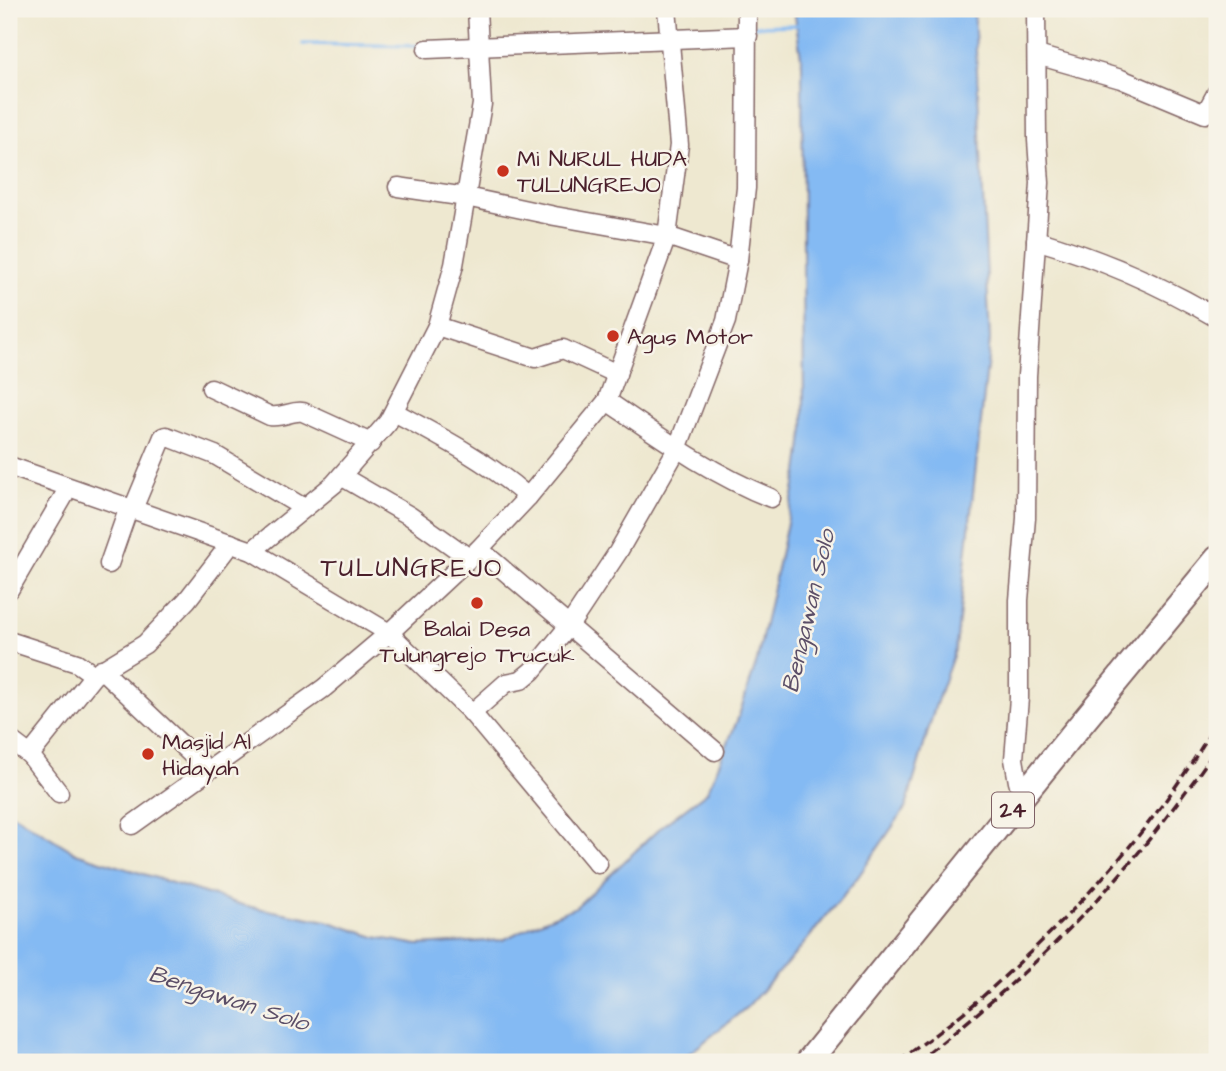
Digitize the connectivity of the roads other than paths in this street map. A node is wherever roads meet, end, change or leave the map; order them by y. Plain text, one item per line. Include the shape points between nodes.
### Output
1 (477, 9) edge
2 (1036, 9) edge
3 (748, 13) edge
4 (668, 24) edge
5 (748, 36) junction
6 (481, 46) junction
7 (427, 48) dead end
8 (1037, 55) junction
9 (1217, 92) edge
10 (398, 187) dead end
11 (466, 197) junction
12 (667, 236) junction
13 (1036, 240) junction
14 (738, 260) junction
15 (1217, 318) edge
16 (437, 326) junction
17 (617, 374) junction
18 (211, 388) dead end
19 (607, 401) junction
20 (394, 412) junction
21 (371, 443) junction
22 (677, 449) junction
23 (9, 467) edge
24 (341, 476) junction
25 (68, 489) junction
26 (528, 497) junction
27 (771, 498) dead end
28 (131, 508) junction
29 (304, 508) junction
30 (231, 543) junction
31 (252, 551) junction
32 (474, 553) junction
33 (1217, 559) edge
34 (109, 564) dead end
35 (9, 590) edge
36 (569, 626) junction
37 (389, 633) junction
38 (9, 641) edge
39 (98, 672) junction
40 (472, 713) junction
41 (9, 739) edge
42 (715, 751) dead end
43 (30, 755) junction
44 (208, 770) junction
45 (1027, 792) junction
46 (59, 793) dead end
47 (132, 825) dead end
48 (598, 864) dead end
49 (808, 1062) edge

1 - 6 street
2 - 8 street
3 - 5 street
4 - 5 street
4 - 6 street
4 - 12 street via 679,145
5 - 14 street via 746,188
6 - 7 street
6 - 11 street via 482,104
8 - 9 street via 1121,79 1205,114
8 - 13 street via 1040,183
10 - 11 street
11 - 12 street
11 - 16 street
12 - 14 street
12 - 17 street
13 - 15 street via 1149,283
13 - 45 street via 1014,760 1018,782
14 - 22 street via 726,321
16 - 17 street via 535,358 563,349
16 - 20 street
17 - 19 street
18 - 21 street via 270,416 303,412
19 - 22 street
19 - 26 street
20 - 21 street
20 - 26 street via 467,451
21 - 24 street
22 - 27 street
22 - 36 street
23 - 25 street
24 - 29 street
24 - 32 street
25 - 28 street
25 - 35 street
26 - 32 street
28 - 29 street via 166,436 215,455
28 - 30 street
28 - 34 street
29 - 31 street
30 - 31 street
30 - 39 street via 145,644
31 - 37 street
32 - 36 street
32 - 37 street
33 - 45 highway, 24
36 - 40 street via 526,677 506,683
36 - 42 street
37 - 40 street
37 - 44 street via 324,688
38 - 39 street
39 - 43 street
39 - 44 street
40 - 48 street
41 - 43 street
43 - 46 street
44 - 47 street
45 - 49 highway, 24

